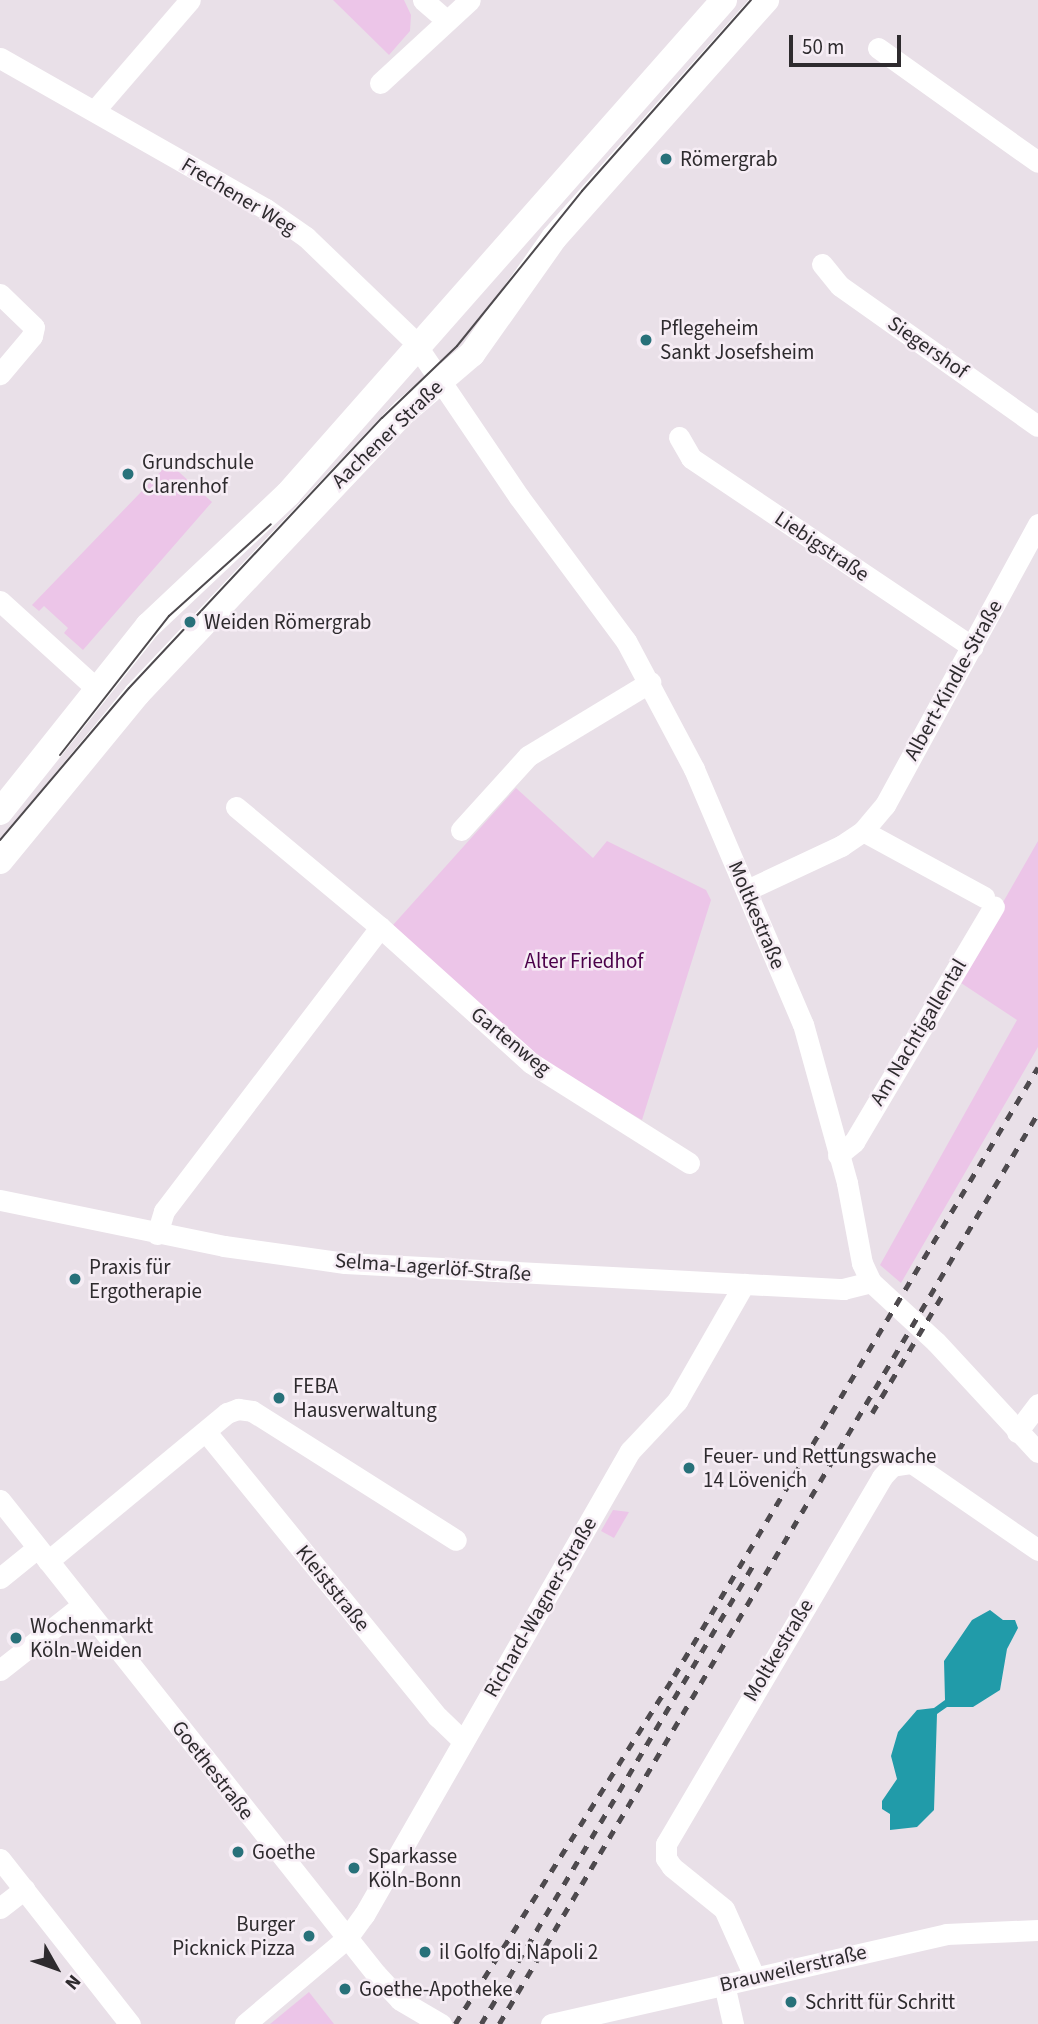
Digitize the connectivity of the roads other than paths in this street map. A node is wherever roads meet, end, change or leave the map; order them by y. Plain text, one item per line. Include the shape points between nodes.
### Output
1 (190, 0) edge
2 (423, 0) edge
3 (470, 0) edge
4 (724, 0) edge
5 (766, 0) edge
6 (446, 20) junction
7 (878, 48) dead end
8 (0, 58) edge
9 (380, 83) dead end
10 (94, 110) junction
11 (1038, 162) edge
12 (822, 264) dead end
13 (0, 293) edge
14 (420, 350) junction
15 (0, 374) edge
16 (441, 381) junction
17 (1038, 426) edge
18 (679, 437) dead end
19 (1038, 524) edge
20 (0, 601) edge
21 (972, 647) junction
22 (650, 682) junction
23 (98, 690) junction
24 (236, 807) dead end
25 (0, 812) edge
26 (461, 830) dead end
27 (863, 831) junction
28 (0, 861) edge
29 (747, 890) junction
30 (380, 926) junction
31 (838, 1155) junction
32 (689, 1163) dead end
33 (0, 1200) edge
34 (157, 1234) junction
35 (871, 1282) junction
36 (744, 1284) junction
37 (1038, 1404) edge
38 (206, 1432) junction
39 (1017, 1432) junction
40 (1038, 1452) edge
41 (0, 1500) edge
42 (456, 1540) dead end
43 (1038, 1550) edge
44 (43, 1555) junction
45 (0, 1578) edge
46 (81, 1606) junction
47 (0, 1670) edge
48 (463, 1741) junction
49 (0, 1858) edge
50 (24, 1889) junction
51 (0, 1908) edge
52 (1038, 1930) edge
53 (347, 1938) junction
54 (754, 1976) junction
55 (724, 1984) junction
56 (404, 2014) edge
57 (130, 2024) edge
58 (245, 2024) edge
59 (441, 2024) edge
60 (551, 2024) edge
61 (733, 2024) edge

1 - 10 street
2 - 6 street
3 - 6 street
4 - 14 main road, Aachener Straße
5 - 16 main road, Aachener Straße via 610,172 554,238 498,322
6 - 9 street
7 - 11 street
8 - 10 street, Frechener Weg
10 - 14 street, Frechener Weg via 306,237
12 - 17 street, Siegershof via 840,286
13 - 15 street via 34,327 33,336
14 - 16 street, Frechener Weg
14 - 23 main road, Aachener Straße via 288,494 166,607
16 - 22 street, Moltkestraße via 519,497 613,622
16 - 28 main road, Aachener Straße via 405,411 137,694
18 - 21 street, Liebigstraße via 691,458
19 - 21 street, Albert-Kindle-Straße
20 - 23 street
21 - 27 street, Albert-Kindle-Straße via 885,805
22 - 26 street via 528,756
22 - 29 street, Moltkestraße
23 - 25 main road, Aachener Straße
24 - 30 street, Gartenweg
27 - 29 street, Albert-Kindle-Straße
27 - 31 street, Am Nachtigallental via 989,901 855,1142
29 - 31 street, Moltkestraße via 803,1024
30 - 32 street, Gartenweg via 531,1063
30 - 34 street via 164,1211
31 - 35 street, Moltkestraße via 862,1263
33 - 34 street, Selma-Lagerlöf-Straße
34 - 36 street, Selma-Lagerlöf-Straße via 358,1264
35 - 36 street, Selma-Lagerlöf-Straße via 843,1289
35 - 39 street, Moltkestraße via 936,1342
36 - 48 street, Richard-Wagner-Straße via 677,1401 630,1451
37 - 39 street
38 - 42 street via 227,1413 252,1411
38 - 44 street
38 - 48 street, Kleiststraße via 438,1717
39 - 40 street, Moltkestraße
41 - 44 street, Goethestraße
43 - 54 street, Moltkestraße via 912,1463 892,1466 882,1477 666,1844 666,1858 672,1867 724,1909
44 - 45 street
44 - 46 street, Goethestraße
46 - 47 street
46 - 53 street, Goethestraße
48 - 53 street, Richard-Wagner-Straße
49 - 50 street
50 - 51 street
50 - 57 street
52 - 54 street, Brauweilerstraße via 946,1934
53 - 56 street, Goethestraße
53 - 58 street, Richard-Wagner-Straße
54 - 55 street, Brauweilerstraße
55 - 60 street, Brauweilerstraße
55 - 61 street
56 - 59 street, Goethestraße

